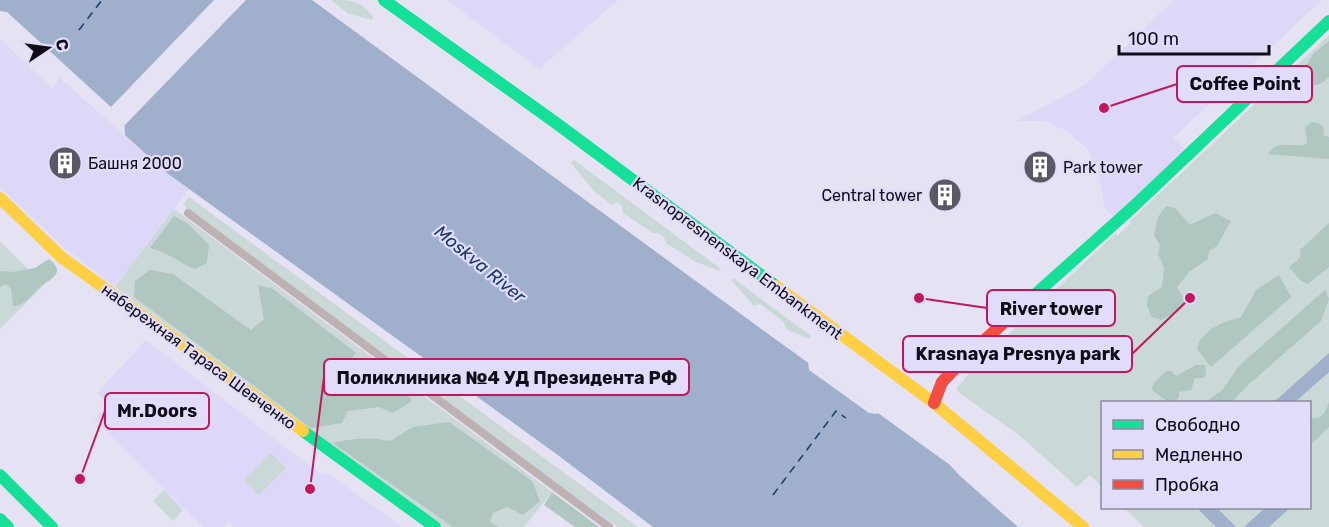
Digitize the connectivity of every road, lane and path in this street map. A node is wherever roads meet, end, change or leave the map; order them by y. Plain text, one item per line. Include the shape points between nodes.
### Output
1 (384, 0) edge
2 (1329, 21) edge
3 (0, 198) edge
4 (188, 213) dead end
5 (934, 403) junction
6 (0, 475) edge
7 (0, 519) edge
8 (8, 527) edge
9 (52, 527) edge
10 (435, 527) edge
11 (609, 527) edge
12 (1083, 527) edge

1 - 5 street, Krasnopresnenskaya Embankment
2 - 5 street via 1133,207 969,354 942,382
3 - 10 street, набережная Тараса Шевченко via 61,257
4 - 11 street
5 - 12 street, Krasnopresnenskaya Embankment
6 - 9 street
7 - 8 street

